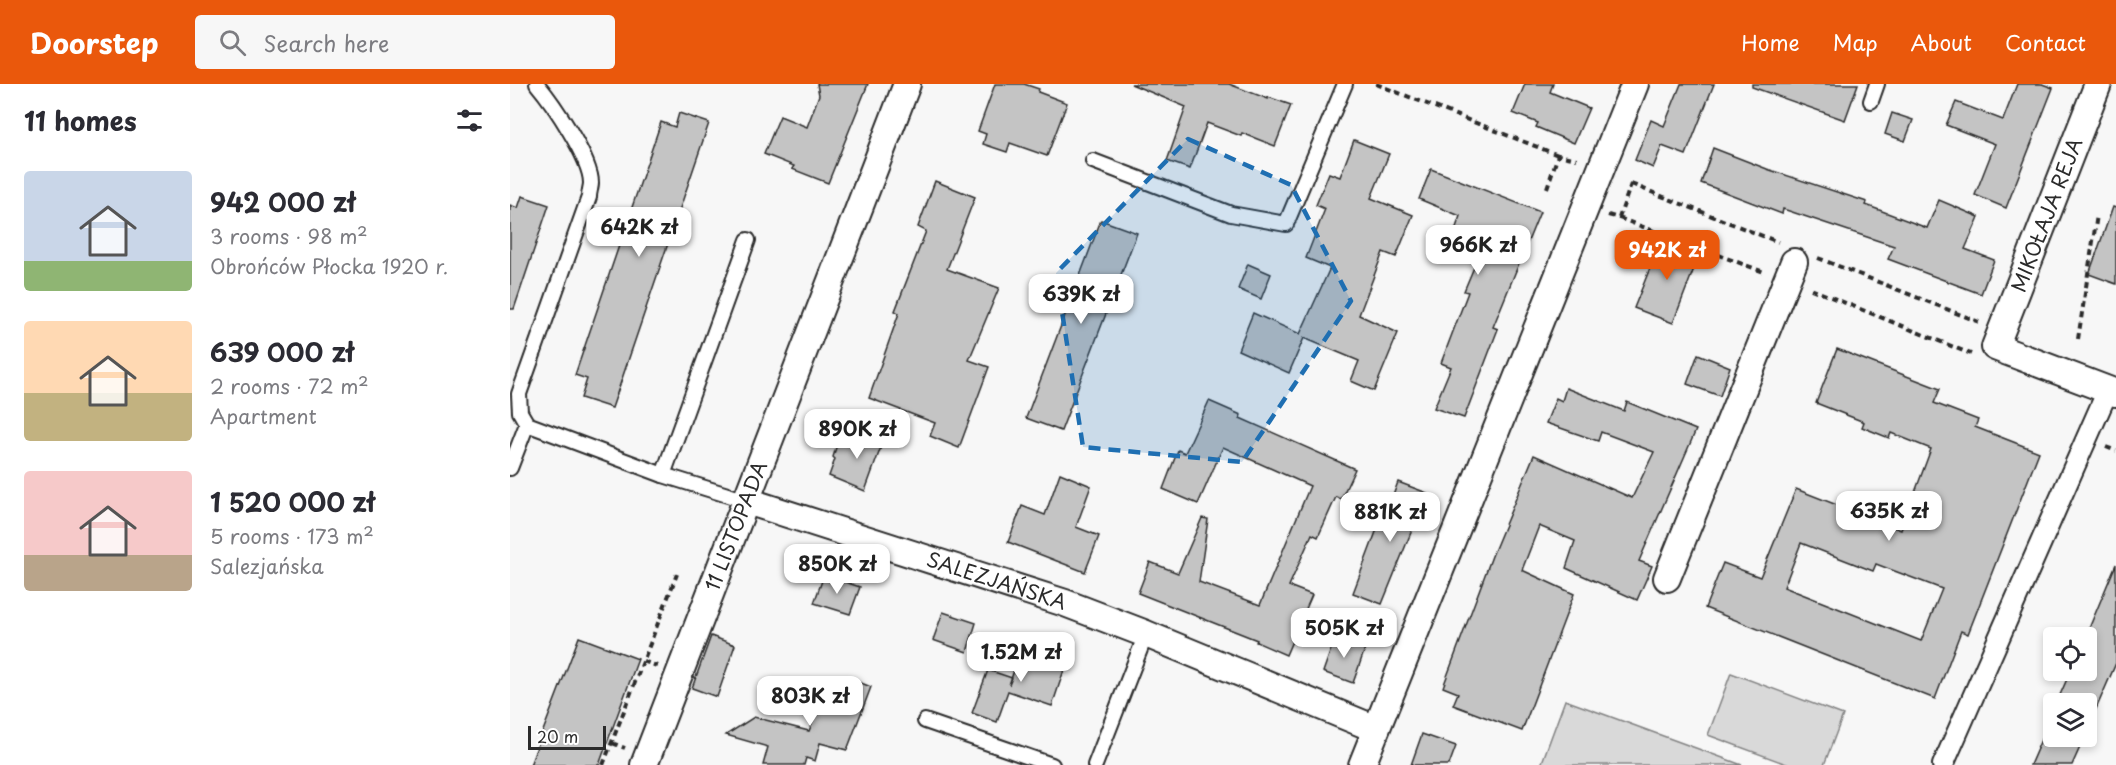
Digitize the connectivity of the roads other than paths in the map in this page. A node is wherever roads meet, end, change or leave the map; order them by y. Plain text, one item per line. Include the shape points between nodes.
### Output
1 (537, 84) edge
2 (907, 84) edge
3 (1345, 84) edge
4 (1635, 84) edge
5 (1877, 84) edge
6 (2098, 84) edge
7 (1871, 101) dead end
8 (1093, 160) dead end
9 (748, 240) dead end
10 (1791, 271) road end
11 (2112, 391) edge
12 (527, 424) junction
13 (510, 468) edge
14 (663, 475) junction
15 (747, 501) junction
16 (1668, 578) dead end
17 (1146, 634) junction
18 (925, 721) dead end
19 (1376, 729) junction
20 (636, 757) edge
21 (1052, 765) edge
22 (1095, 765) edge
23 (1362, 765) edge
24 (1943, 765) edge

1 - 12 lane via 563,119 587,165 591,182 519,394 520,412
2 - 15 street, 11 LISTOPADA
3 - 8 lane via 1286,224 1231,214
4 - 19 street
5 - 7 lane
6 - 11 street, MIKOŁAJA REJA via 1988,352
9 - 14 lane
10 - 16 street
11 - 24 street
12 - 13 lane
12 - 14 lane
14 - 15 lane
15 - 17 street, SALEZJAŃSKA via 1065,603
15 - 20 street, 11 LISTOPADA
17 - 19 street, SALEZJAŃSKA
17 - 22 lane
18 - 21 lane
19 - 23 street

